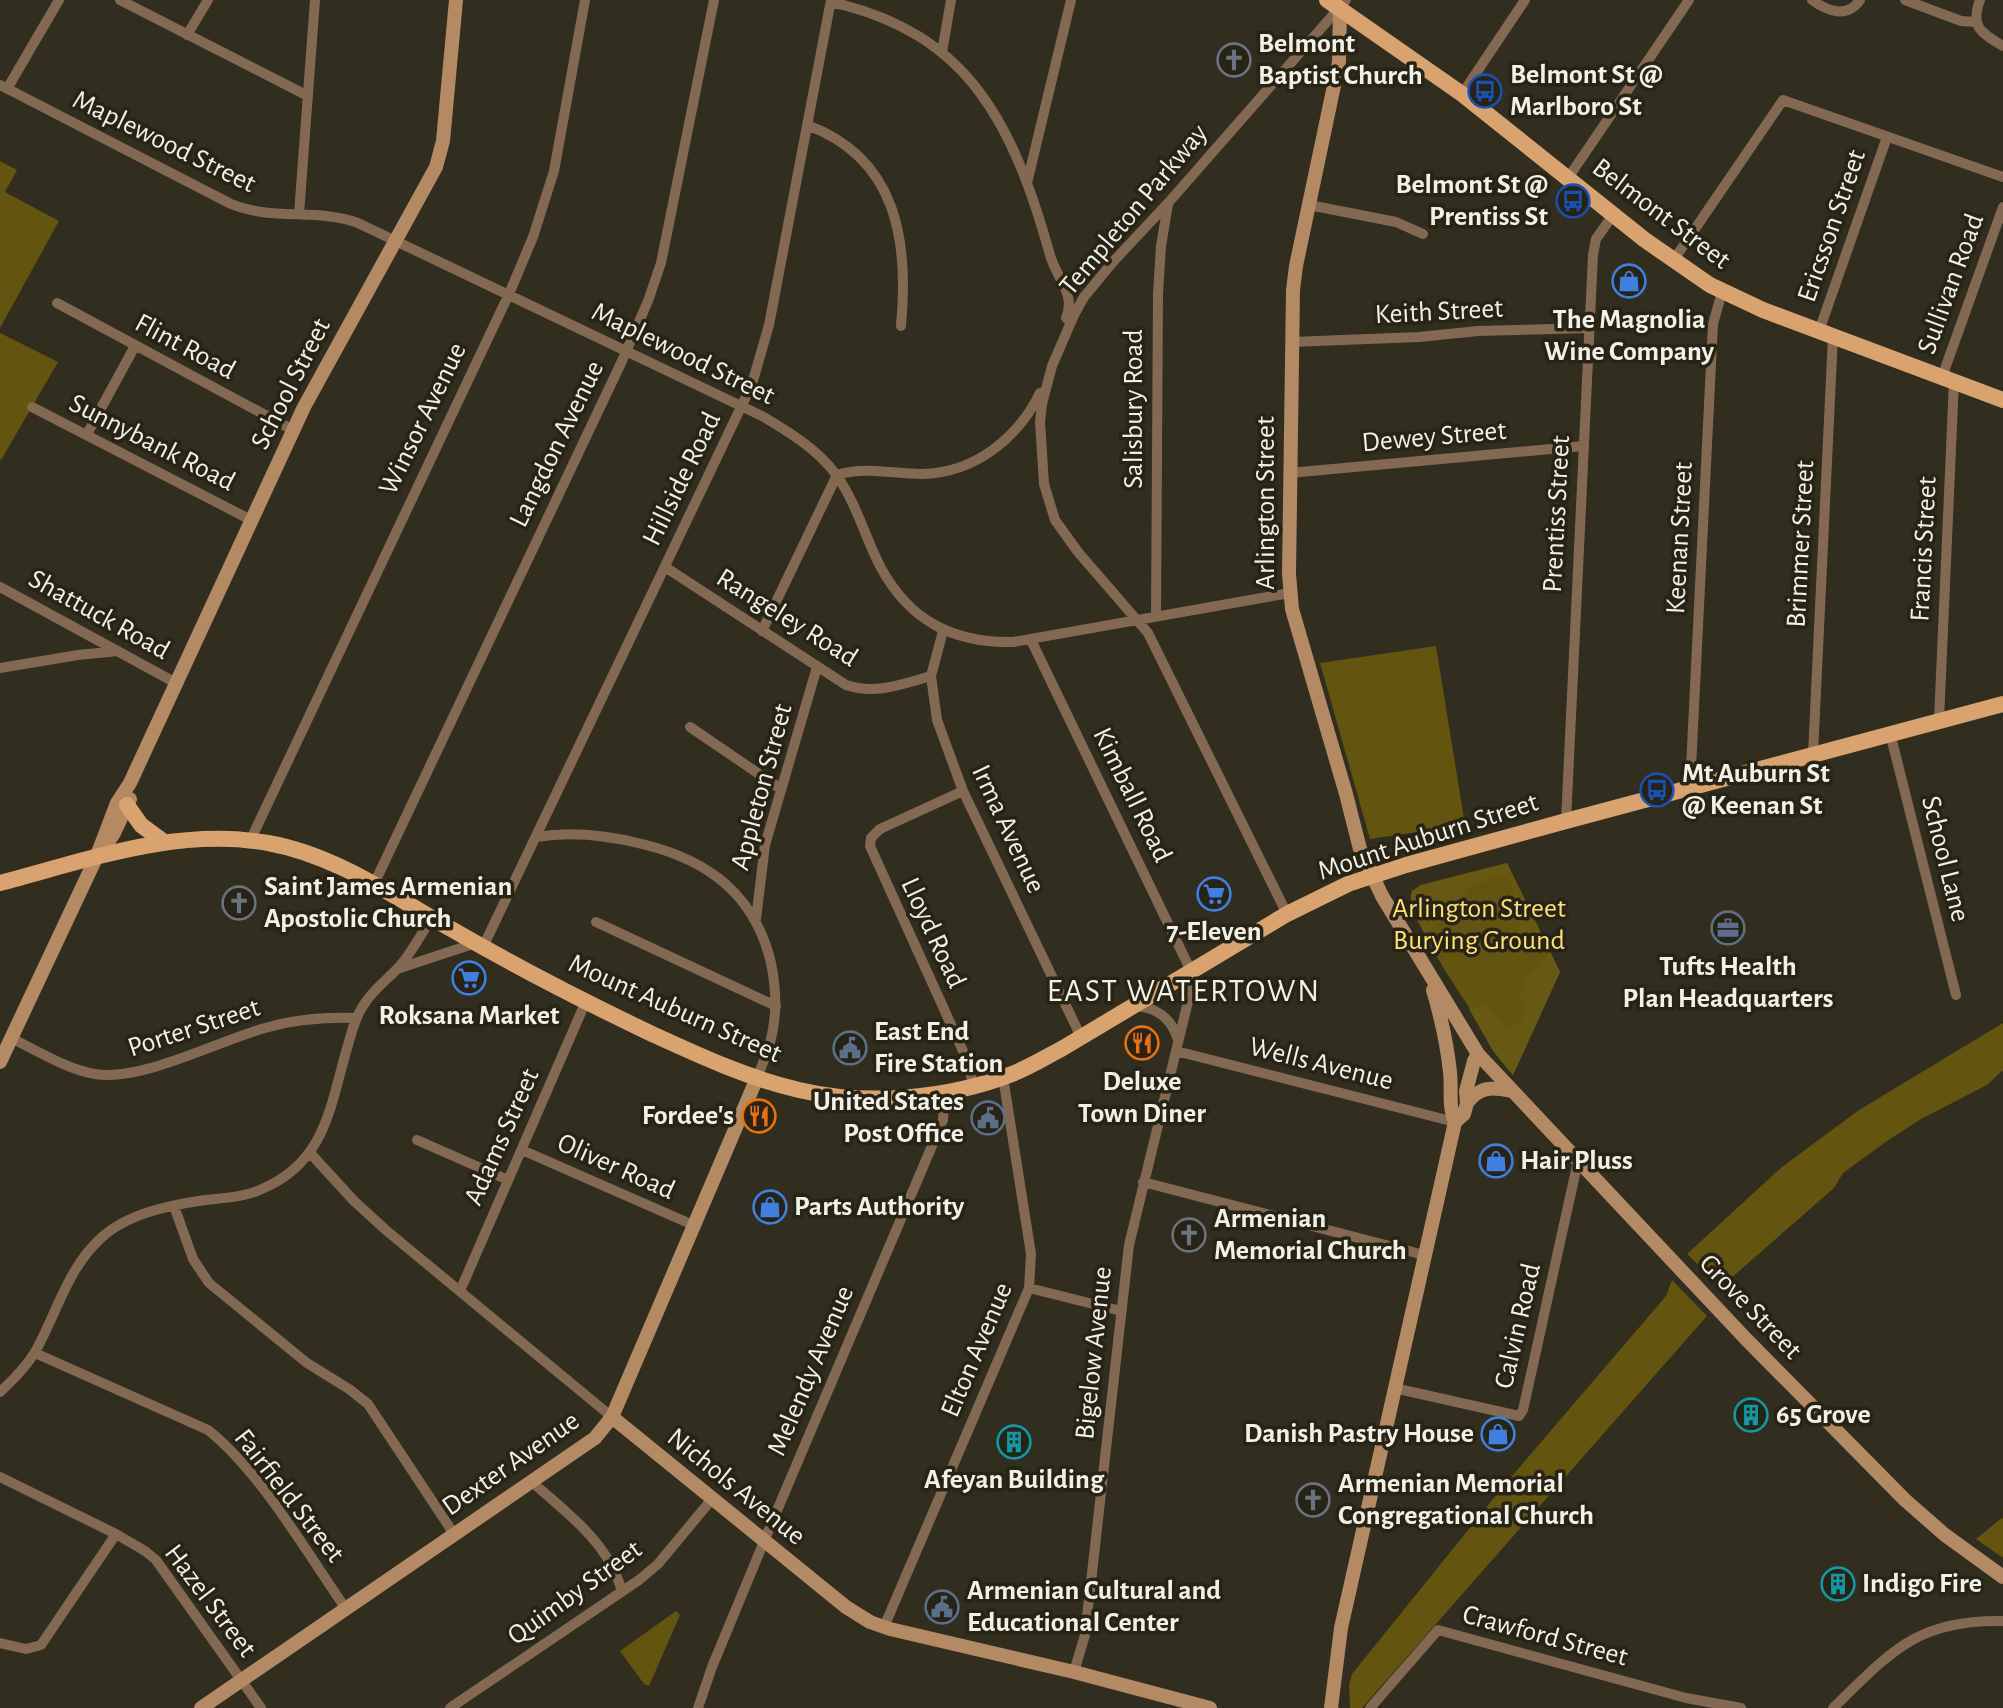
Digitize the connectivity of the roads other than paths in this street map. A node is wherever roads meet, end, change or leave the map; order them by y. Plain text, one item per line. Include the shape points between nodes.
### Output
1 (59, 0) edge
2 (120, 0) edge
3 (208, 0) edge
4 (315, 0) edge
5 (456, 0) edge
6 (586, 0) edge
7 (714, 0) edge
8 (951, 0) edge
9 (1071, 0) edge
10 (1525, 0) edge
11 (1689, 0) edge
12 (1812, 0) edge
13 (1860, 0) edge
14 (1905, 0) edge
15 (1980, 0) edge
16 (831, 1) edge
17 (1338, 3) edge
18 (1976, 22) junction
19 (187, 35) junction
20 (2003, 46) edge
21 (942, 52) junction
22 (4, 87) edge
23 (1462, 93) junction
24 (308, 96) junction
25 (807, 125) junction
26 (1887, 137) junction
27 (2003, 177) edge
28 (1568, 178) junction
29 (1027, 183) junction
30 (1169, 202) junction
31 (1309, 205) junction
32 (2003, 207) edge
33 (299, 214) junction
34 (1613, 215) junction
35 (1423, 234) dead end
36 (395, 240) junction
37 (1673, 261) junction
38 (1722, 292) junction
39 (509, 294) junction
40 (57, 303) dead end
41 (901, 326) dead end
42 (1590, 328) junction
43 (1826, 333) junction
44 (1291, 342) junction
45 (135, 346) junction
46 (627, 351) junction
47 (1052, 366) junction
48 (1948, 379) junction
49 (2003, 400) edge
50 (742, 406) junction
51 (32, 407) dead end
52 (293, 430) junction
53 (87, 434) junction
54 (1583, 446) junction
55 (1289, 473) junction
56 (837, 475) junction
57 (251, 520) junction
58 (665, 567) junction
59 (0, 587) edge
60 (1290, 593) junction
61 (1156, 617) junction
62 (1136, 621) junction
63 (762, 631) junction
64 (943, 631) junction
65 (1031, 640) junction
66 (118, 651) junction
67 (817, 667) junction
68 (0, 668) edge
69 (931, 676) junction
70 (176, 683) junction
71 (2003, 704) edge
72 (1939, 720) junction
73 (690, 727) dead end
74 (1890, 733) junction
75 (1814, 754) junction
76 (131, 783) junction
77 (1690, 788) junction
78 (781, 789) junction
79 (963, 791) junction
80 (127, 805) junction
81 (1566, 821) junction
82 (536, 837) junction
83 (250, 841) junction
84 (164, 842) junction
85 (96, 858) junction
86 (1371, 876) junction
87 (0, 883) edge
88 (374, 884) junction
89 (1287, 914) junction
90 (431, 918) junction
91 (755, 919) junction
92 (596, 922) dead end
93 (479, 945) junction
94 (397, 969) junction
95 (1191, 971) junction
96 (1430, 975) junction
97 (1956, 995) dead end
98 (586, 1001) junction
99 (776, 1006) junction
100 (1132, 1006) junction
101 (356, 1018) junction
102 (1081, 1037) junction
103 (11, 1038) junction
104 (1177, 1047) junction
105 (1478, 1054) junction
106 (0, 1062) edge
107 (1003, 1077) junction
108 (1451, 1077) junction
109 (757, 1078) junction
110 (973, 1085) junction
111 (945, 1091) junction
112 (1511, 1091) junction
113 (1467, 1103) junction
114 (1455, 1122) junction
115 (417, 1140) dead end
116 (522, 1150) junction
117 (311, 1154) junction
118 (1578, 1161) junction
119 (508, 1180) junction
120 (1143, 1182) junction
121 (174, 1206) junction
122 (693, 1225) junction
123 (1423, 1255) junction
124 (1029, 1288) junction
125 (460, 1291) junction
126 (1121, 1311) junction
127 (35, 1353) junction
128 (1394, 1388) junction
129 (0, 1391) edge
130 (611, 1417) junction
131 (0, 1477) edge
132 (533, 1483) junction
133 (712, 1499) junction
134 (117, 1534) junction
135 (454, 1534) junction
136 (764, 1542) junction
137 (2003, 1577) edge
138 (622, 1592) junction
139 (346, 1609) junction
140 (2003, 1621) edge
141 (884, 1627) junction
142 (0, 1643) edge
143 (1074, 1672) junction
144 (242, 1681) junction
145 (201, 1708) edge
146 (261, 1708) edge
147 (450, 1708) edge
148 (698, 1708) edge
149 (1210, 1708) edge
150 (1331, 1708) edge
151 (1370, 1708) edge
152 (1741, 1708) edge
153 (1827, 1708) edge
154 (1833, 1708) edge

1 - 22 street
2 - 19 street
3 - 19 street
4 - 24 street
5 - 36 street, School Street via 441,151
6 - 39 street, Winsor Avenue via 554,170
7 - 46 street, Langdon Avenue via 664,254
8 - 21 street
9 - 29 street
10 - 23 street
11 - 28 street
12 - 13 street via 1839,12 1854,8
14 - 18 street
15 - 18 street
16 - 21 street via 887,19
16 - 25 street, Hillside Road
17 - 23 main road, Belmont Street
17 - 30 street, Templeton Parkway
17 - 31 street, Arlington Street via 1339,62
18 - 20 street via 1980,31
19 - 24 street
21 - 29 street via 990,107
22 - 33 street, Maplewood Street via 231,204 259,213
23 - 28 main road, Belmont Street
24 - 33 street
25 - 41 street via 852,148 884,190 903,252
25 - 50 street, Hillside Road via 764,346
26 - 27 street
26 - 37 street via 1783,100
26 - 43 street, Ericsson Street
28 - 34 main road, Belmont Street
29 - 47 street via 1054,268 1070,296
30 - 47 street, Templeton Parkway via 1084,297
30 - 61 street, Salisbury Road via 1158,294
31 - 35 street via 1396,222
31 - 44 street, Arlington Street via 1296,266
32 - 48 street, Sullivan Road
33 - 36 street, Maplewood Street via 343,218
34 - 37 main road, Belmont Street
34 - 42 street, Prentiss Street via 1594,247
36 - 39 street, Maplewood Street
36 - 52 street, School Street
37 - 38 main road, Belmont Street
38 - 43 main road, Belmont Street
38 - 77 street, Keenan Street via 1713,324
39 - 46 street, Maplewood Street
39 - 83 street, Winsor Avenue
40 - 45 street, Flint Road
42 - 44 street, Keith Street
42 - 54 street, Prentiss Street
43 - 48 main road, Belmont Street
43 - 75 street, Brimmer Street
44 - 55 street, Arlington Street
45 - 52 street, Flint Road
45 - 53 street
46 - 50 street, Maplewood Street
46 - 88 street, Langdon Avenue
47 - 56 street via 1024,420 973,463 940,473 859,470
47 - 62 street, Templeton Parkway via 1039,432 1048,501 1066,537
48 - 49 main road, Belmont Street
48 - 72 street, Francis Street
50 - 56 street, Maplewood Street via 797,439
50 - 58 street, Hillside Road
51 - 53 street, Sunnybank Road
52 - 57 street, School Street
53 - 57 street, Sunnybank Road
54 - 55 street, Dewey Street
54 - 81 street, Prentiss Street
55 - 60 street, Arlington Street
56 - 63 street
56 - 64 street, Maplewood Street via 891,584 916,612
57 - 70 street, School Street
58 - 63 street, Rangeley Road
58 - 82 street, Hillside Road
59 - 66 street, Shattuck Road
60 - 61 street, Maplewood Street
60 - 86 street, Arlington Street
61 - 62 street, Maplewood Street
62 - 65 street, Maplewood Street
62 - 89 street, Templeton Parkway via 1148,633
63 - 67 street, Rangeley Road
64 - 65 street, Maplewood Street via 995,642
64 - 69 street, Irma Avenue
65 - 95 street, Kimball Road
66 - 68 street
66 - 70 street, Shattuck Road
67 - 69 street, Rangeley Road via 846,685 870,690
67 - 78 street, Appleton Street
69 - 79 street, Irma Avenue via 937,720
70 - 76 street, School Street
71 - 72 main road, Mount Auburn Street
72 - 74 main road, Mount Auburn Street
73 - 78 street
74 - 75 main road, Mount Auburn Street
74 - 97 street, School Lane
75 - 77 main road, Mount Auburn Street
76 - 80 street, School Street
76 - 85 street, School Street via 122,792
77 - 81 main road, Mount Auburn Street
78 - 91 street, Appleton Street via 760,867
79 - 102 street, Irma Avenue
79 - 110 street, Lloyd Road via 880,830 870,846 968,1062
80 - 84 main road via 141,825
80 - 85 street, School Street via 113,837
81 - 86 main road, Mount Auburn Street
82 - 91 street via 591,834 670,852 719,878
82 - 93 street, Hillside Road
83 - 84 main road, Mount Auburn Street
83 - 88 main road, Mount Auburn Street via 290,848
84 - 85 main road, Mount Auburn Street
85 - 87 main road, Mount Auburn Street
85 - 103 street, School Street
86 - 89 main road, Mount Auburn Street
86 - 96 street, Arlington Street
88 - 90 main road, Mount Auburn Street
89 - 95 main road, Mount Auburn Street
90 - 93 main road, Mount Auburn Street
90 - 94 street
91 - 99 street via 769,956
92 - 99 street
93 - 94 street
93 - 98 main road, Mount Auburn Street
94 - 101 street via 371,994
95 - 100 main road, Mount Auburn Street
95 - 104 street, Bigelow Avenue via 1192,991
96 - 105 street, Arlington Street
96 - 108 street, Arlington Street
98 - 109 main road, Mount Auburn Street
98 - 116 street, Adams Street
99 - 109 street via 771,1040
100 - 102 main road, Mount Auburn Street
100 - 104 street via 1161,1014 1173,1026
101 - 103 street, Porter Street via 283,1023 144,1070 112,1076 68,1066
101 - 117 street via 329,1114
102 - 107 main road, Mount Auburn Street
103 - 106 street, School Street
104 - 114 street, Wells Avenue
104 - 120 street, Bigelow Avenue
105 - 108 street via 1461,1060 1452,1068
105 - 112 street, Grove Street
105 - 113 street, Arlington Street via 1466,1091
107 - 110 main road, Mount Auburn Street
107 - 124 street, Elton Avenue via 1031,1254
108 - 114 street, Arlington Street via 1450,1111
109 - 111 main road, Mount Auburn Street via 800,1091 853,1098 889,1099
109 - 122 street, Dexter Avenue
110 - 111 main road, Mount Auburn Street
111 - 136 street, Melendy Avenue via 943,1120
112 - 113 street via 1486,1088
112 - 118 street, Grove Street
113 - 114 street, Arlington Street
114 - 123 street, Arlington Street
115 - 119 street
116 - 119 street, Adams Street
116 - 122 street, Oliver Road
117 - 121 street via 288,1175 261,1190
117 - 125 street, Nichols Avenue via 361,1208
118 - 128 street, Calvin Road via 1519,1416
118 - 137 street, Grove Street via 1905,1500
119 - 125 street, Adams Street
120 - 123 street
120 - 126 street, Bigelow Avenue
121 - 127 street via 117,1227 89,1250 68,1280
121 - 135 street via 193,1259 209,1283 307,1363 368,1404
122 - 130 street, Dexter Avenue
123 - 128 street, Arlington Street
124 - 126 street
124 - 141 street, Elton Avenue
125 - 130 street, Nichols Avenue
126 - 143 street, Bigelow Avenue via 1087,1623
127 - 129 street
127 - 139 street, Fairfield Street via 208,1430 221,1440
128 - 150 street, Arlington Street via 1339,1637
130 - 132 street, Dexter Avenue via 595,1438
130 - 133 street, Nichols Avenue
131 - 134 street, Hazel Street
132 - 135 street, Dexter Avenue
132 - 138 street via 601,1548
133 - 136 street, Nichols Avenue
133 - 138 street, Quimby Street via 658,1564
134 - 142 street via 41,1645 26,1649
134 - 144 street, Hazel Street via 145,1551 165,1571
135 - 139 street, Dexter Avenue
136 - 141 street, Nichols Avenue via 846,1607
136 - 148 street, Melendy Avenue
138 - 147 street, Quimby Street
139 - 144 street, Dexter Avenue
140 - 154 street via 1952,1624 1927,1631 1902,1646
141 - 143 street, Nichols Avenue
143 - 149 street, Nichols Avenue
144 - 145 street, Dexter Avenue
144 - 146 street, Hazel Street
151 - 152 street, Crawford Street via 1438,1630 1686,1698
153 - 154 street

